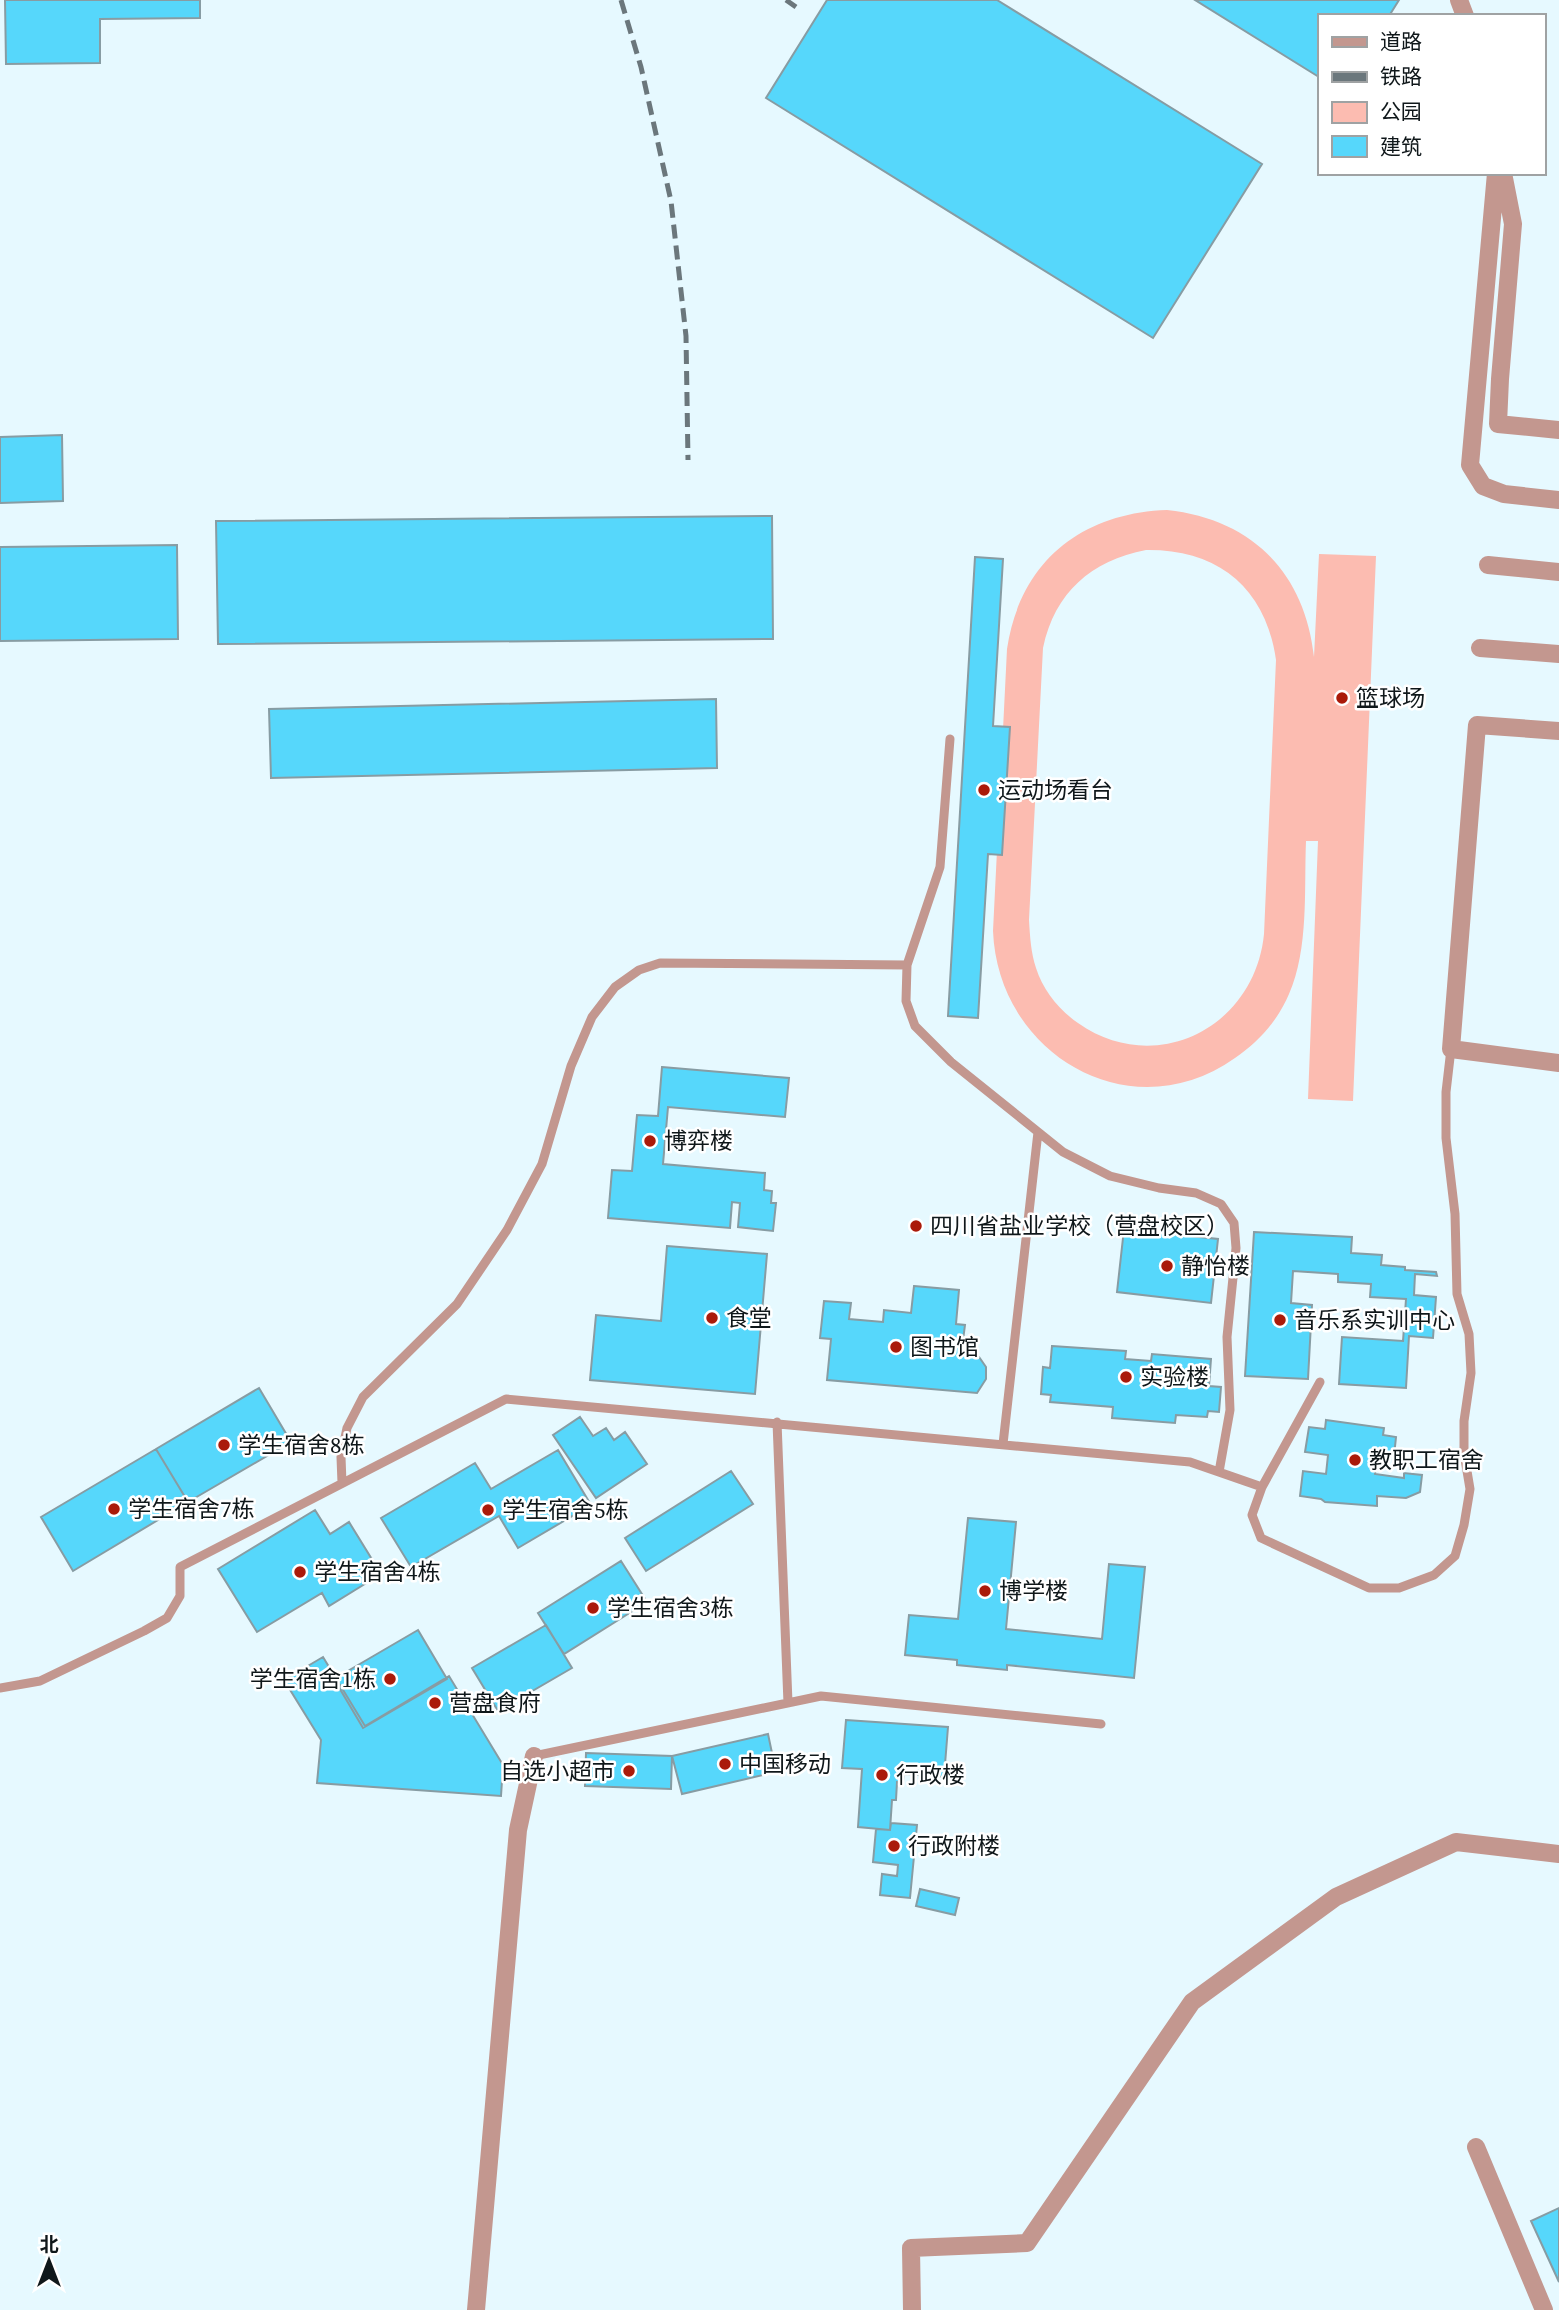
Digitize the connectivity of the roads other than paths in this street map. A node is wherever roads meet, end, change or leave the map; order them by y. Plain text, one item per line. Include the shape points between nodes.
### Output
1 (1496, 175) edge
2 (1503, 175) edge
3 (1559, 430) edge
4 (1559, 499) edge
5 (1488, 565) dead end
6 (1559, 572) edge
7 (1480, 648) dead end
8 (1559, 654) edge
9 (1559, 731) edge
10 (950, 739) dead end
11 (906, 965) junction
12 (1451, 1049) junction
13 (1559, 1063) edge
14 (1038, 1132) junction
15 (1320, 1382) dead end
16 (777, 1422) junction
17 (1003, 1444) junction
18 (1219, 1472) junction
19 (342, 1483) junction
20 (1262, 1487) junction
21 (0, 1688) edge
22 (788, 1703) junction
23 (1101, 1724) dead end
24 (534, 1756) joint
25 (1559, 1854) edge
26 (1476, 2147) dead end
27 (476, 2310) edge
28 (912, 2310) edge
29 (1544, 2310) edge

1 - 4 street via 1470,465 1483,486 1504,494
2 - 3 street via 1513,224 1498,424
5 - 6 street
7 - 8 street
9 - 12 street via 1477,725
10 - 11 lane via 940,867
11 - 14 lane via 906,1001 915,1026 951,1062
11 - 19 lane via 660,963 639,970 615,987 592,1017 542,1164 507,1230 457,1304 363,1397 347,1428
12 - 13 street
12 - 20 lane via 1447,1138 1457,1294 1469,1334 1471,1373 1465,1421 1470,1489 1455,1556 1434,1575 1399,1588 1370,1588 1261,1538 1252,1515
14 - 17 lane
14 - 18 lane via 1063,1152 1110,1176 1196,1193 1221,1204 1234,1223 1236,1248 1227,1337 1230,1410
15 - 20 lane
16 - 17 lane
16 - 19 lane via 506,1399
16 - 22 lane
17 - 18 lane via 1190,1462
18 - 20 lane
19 - 21 lane via 180,1567 180,1596 167,1618 144,1632 40,1681
22 - 23 lane via 821,1696
22 - 24 lane
24 - 27 street via 518,1830
25 - 28 street via 1456,1842 1336,1897 1192,2002 1027,2243 911,2248
26 - 29 street

